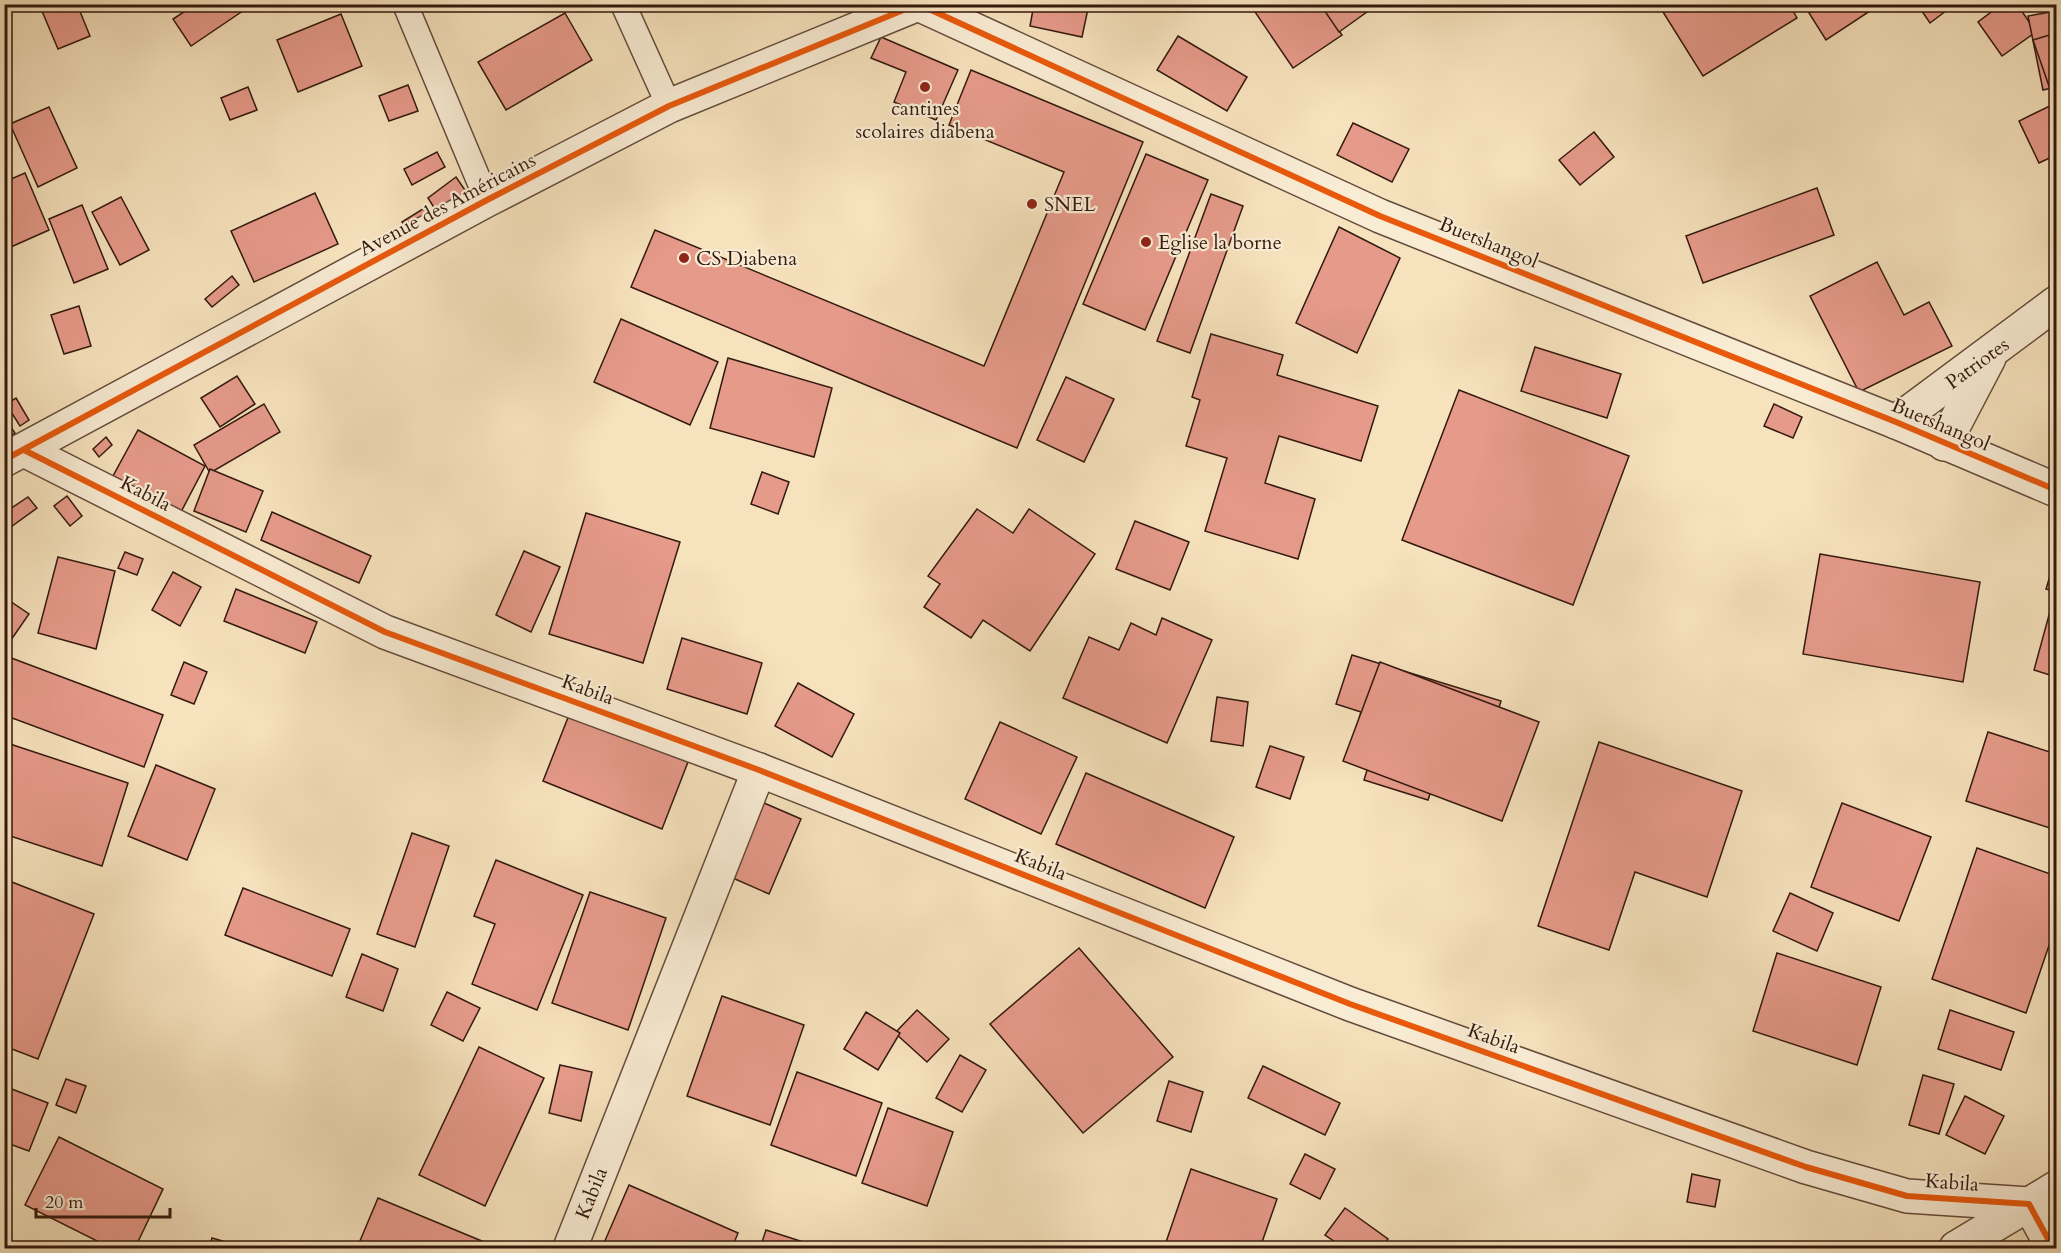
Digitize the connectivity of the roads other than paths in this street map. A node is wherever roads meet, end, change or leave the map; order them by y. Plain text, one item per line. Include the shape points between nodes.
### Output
1 (405, 4) edge
2 (623, 4) edge
3 (918, 4) edge
4 (669, 106) junction
5 (487, 200) junction
6 (2056, 303) edge
7 (1993, 351) junction
8 (1896, 422) junction
9 (1944, 444) junction
10 (14, 455) edge
11 (2056, 490) edge
12 (759, 770) junction
13 (2056, 1188) edge
14 (2029, 1204) junction
15 (570, 1248) edge
16 (1956, 1248) edge
17 (2053, 1248) edge

1 - 5 lane
2 - 4 lane
3 - 4 street, Avenue des Américains
3 - 8 street, Buetshangol via 1380,216
4 - 5 street, Avenue des Américains
5 - 10 street, Avenue des Américains
6 - 7 street, Patriotes
7 - 8 street, Patriotes
7 - 9 street
8 - 9 street, Buetshangol
9 - 11 street, Buetshangol
10 - 12 street, Kabila via 385,632
12 - 14 street, Kabila via 1350,1004 1806,1167 1907,1196
12 - 15 street, Kabila
13 - 14 street
14 - 16 street
14 - 17 street

